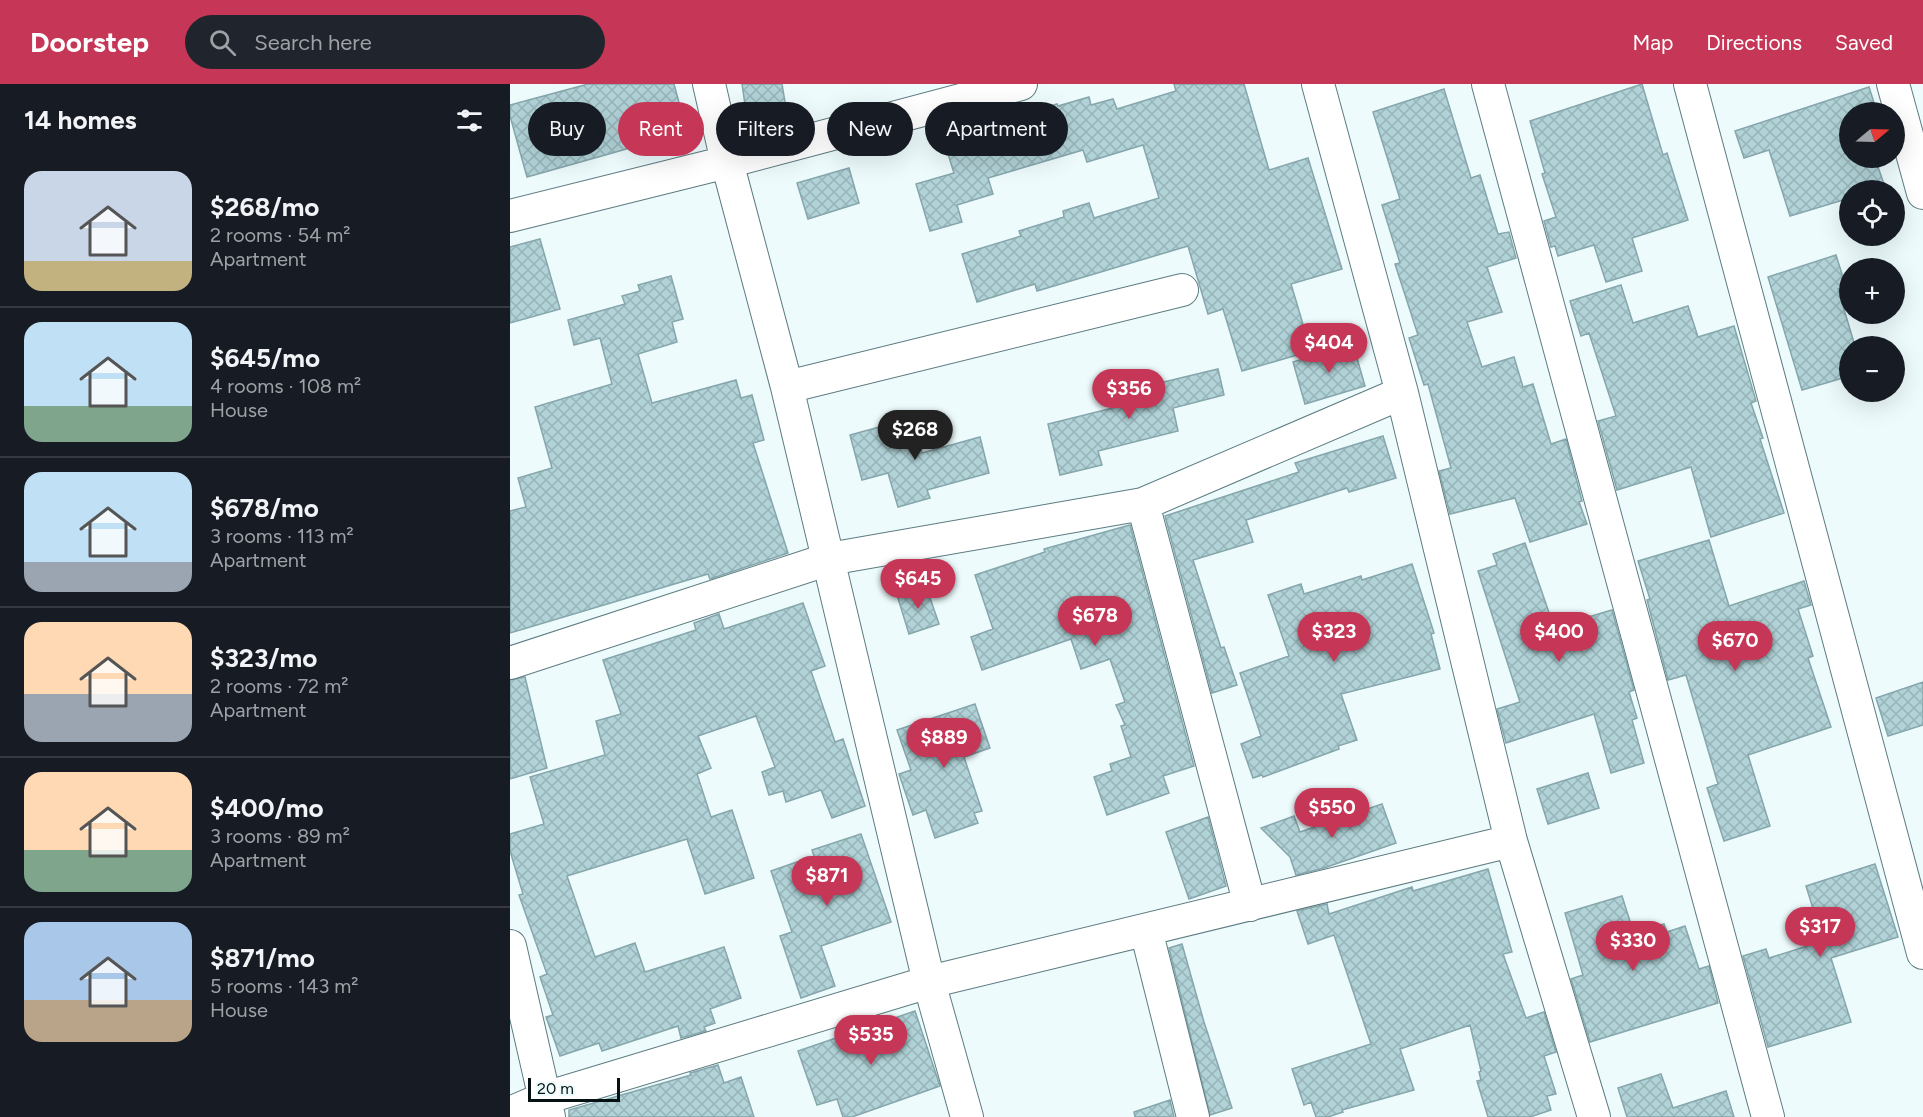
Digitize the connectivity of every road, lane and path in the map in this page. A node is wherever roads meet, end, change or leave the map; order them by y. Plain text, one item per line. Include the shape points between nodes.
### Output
1 (709, 84) edge
2 (1021, 84) edge
3 (1318, 84) edge
4 (1488, 84) edge
5 (1690, 84) edge
6 (1893, 84) edge
7 (727, 162) junction
8 (1923, 193) edge
9 (510, 216) edge
10 (1182, 290) dead end
11 (787, 387) junction
12 (1402, 393) junction
13 (1143, 504) junction
14 (829, 559) junction
15 (510, 663) edge
16 (1511, 841) junction
17 (1250, 905) junction
18 (1146, 930) junction
19 (510, 946) edge
20 (1923, 953) edge
21 (929, 982) junction
22 (547, 1108) edge
23 (510, 1113) edge
24 (967, 1117) edge
25 (1193, 1117) edge
26 (1594, 1117) edge
27 (1768, 1117) edge

1 - 7 street
2 - 7 street
3 - 12 street
4 - 27 street
5 - 20 street
6 - 8 street
7 - 9 street
7 - 11 street
10 - 11 street
11 - 14 street
12 - 13 street
12 - 16 street
13 - 14 street
13 - 17 street
14 - 15 street
14 - 21 street
16 - 17 street
16 - 26 street
17 - 18 street
18 - 21 street
18 - 25 street
19 - 22 street
21 - 22 street
21 - 24 street
22 - 23 street

